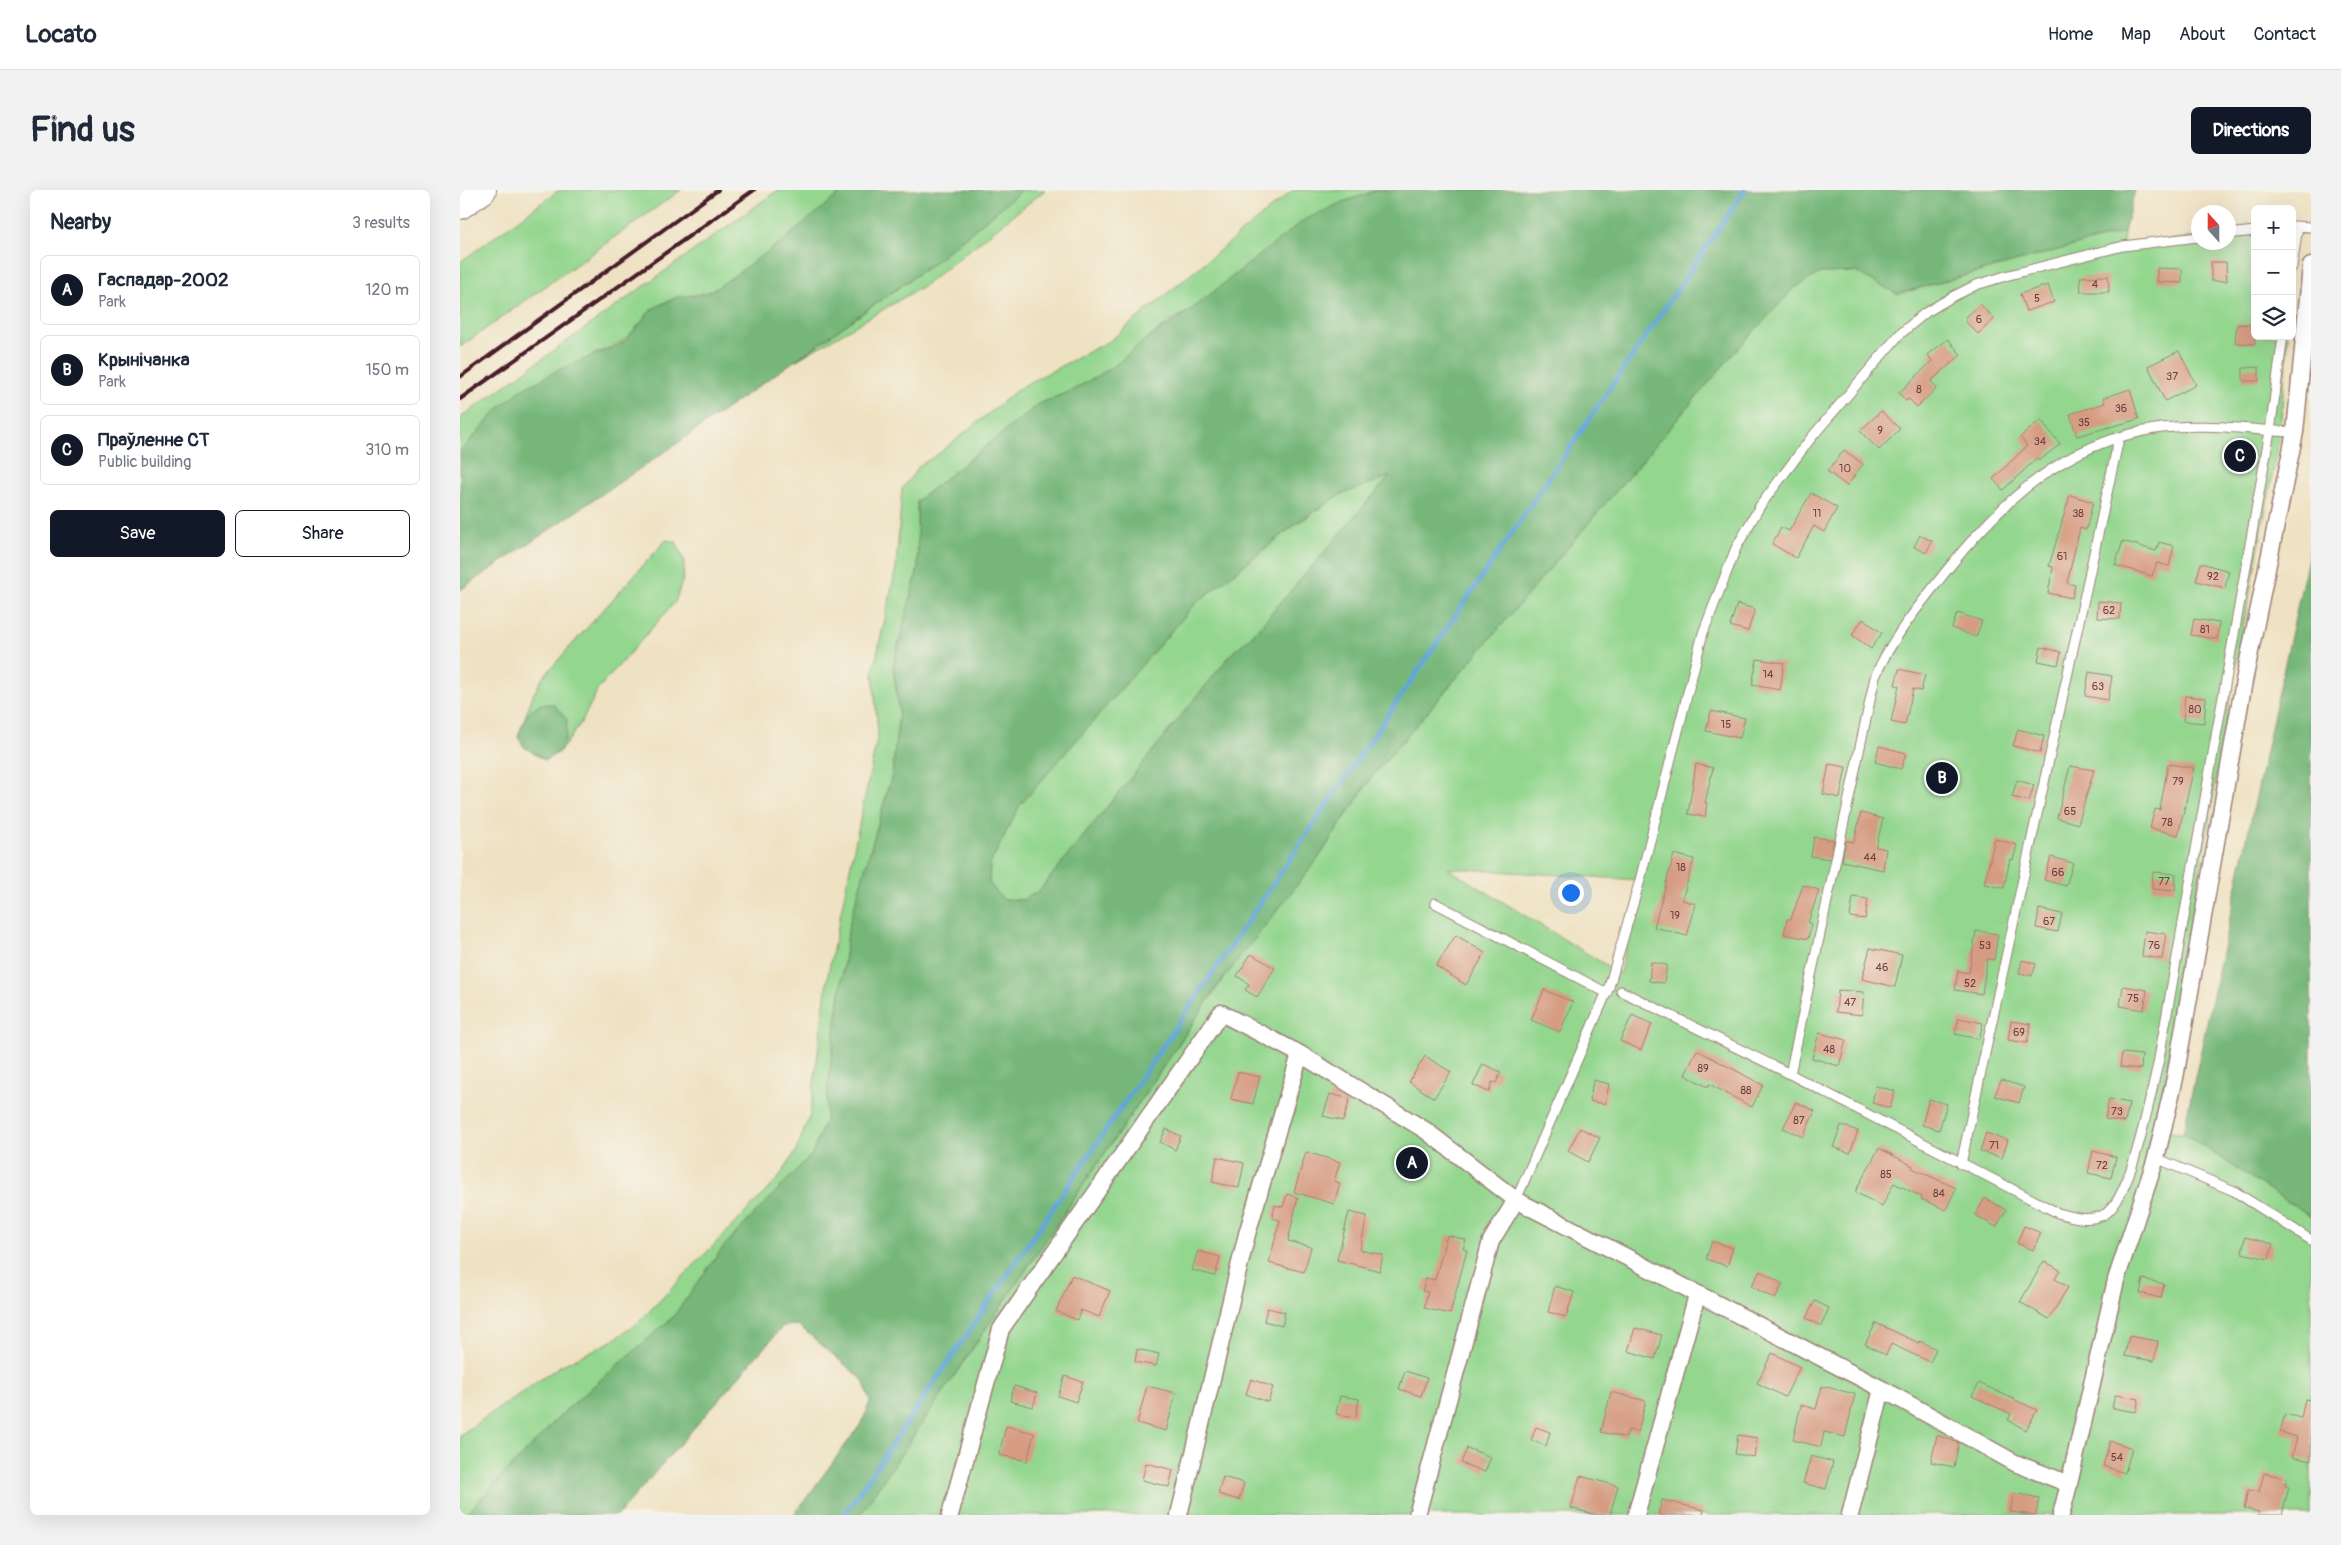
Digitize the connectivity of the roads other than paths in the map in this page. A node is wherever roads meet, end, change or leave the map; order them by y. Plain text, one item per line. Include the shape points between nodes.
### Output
1 (482, 190) edge
2 (460, 205) edge
3 (2296, 226) edge
4 (2311, 227) edge
5 (2251, 231) edge
6 (2236, 233) edge
7 (2191, 238) edge
8 (2311, 266) edge
9 (2282, 340) edge
10 (2270, 431) junction
11 (2296, 432) junction
12 (2119, 438) junction
13 (1435, 902) dead end
14 (1621, 991) dead end
15 (1607, 993) junction
16 (1300, 1054) junction
17 (1790, 1074) junction
18 (2156, 1158) junction
19 (1961, 1164) junction
20 (1516, 1200) junction
21 (2311, 1240) edge
22 (1697, 1295) junction
23 (1882, 1389) junction
24 (2069, 1484) junction
25 (950, 1515) edge
26 (1179, 1515) edge
27 (1418, 1515) edge
28 (1636, 1515) edge
29 (1850, 1515) edge
30 (2061, 1515) edge

1 - 2 highway
3 - 4 lane
5 - 6 lane
7 - 15 lane via 2123,246 2009,275 1952,297 1925,313 1899,335 1811,438 1760,506 1736,548 1703,633 1640,880
8 - 11 street
9 - 10 lane
10 - 11 lane
10 - 12 lane via 2189,426 2155,429
10 - 19 lane via 2158,1064 2132,1168 2116,1205 2103,1215 2090,1218 2058,1213
11 - 18 street via 2244,681 2175,1078
12 - 17 lane via 2066,458 2005,504 1969,542 1882,660 1875,677
12 - 19 lane
13 - 15 lane
14 - 17 lane
15 - 20 lane
16 - 20 street via 1425,1130
16 - 25 street via 1221,1013 1001,1329
16 - 26 street via 1247,1234
17 - 19 lane
18 - 21 lane via 2234,1191
18 - 24 street via 2116,1280
20 - 22 street
20 - 27 street via 1491,1241
22 - 23 street
22 - 28 street
23 - 24 street via 2015,1463
23 - 29 street
24 - 30 street

